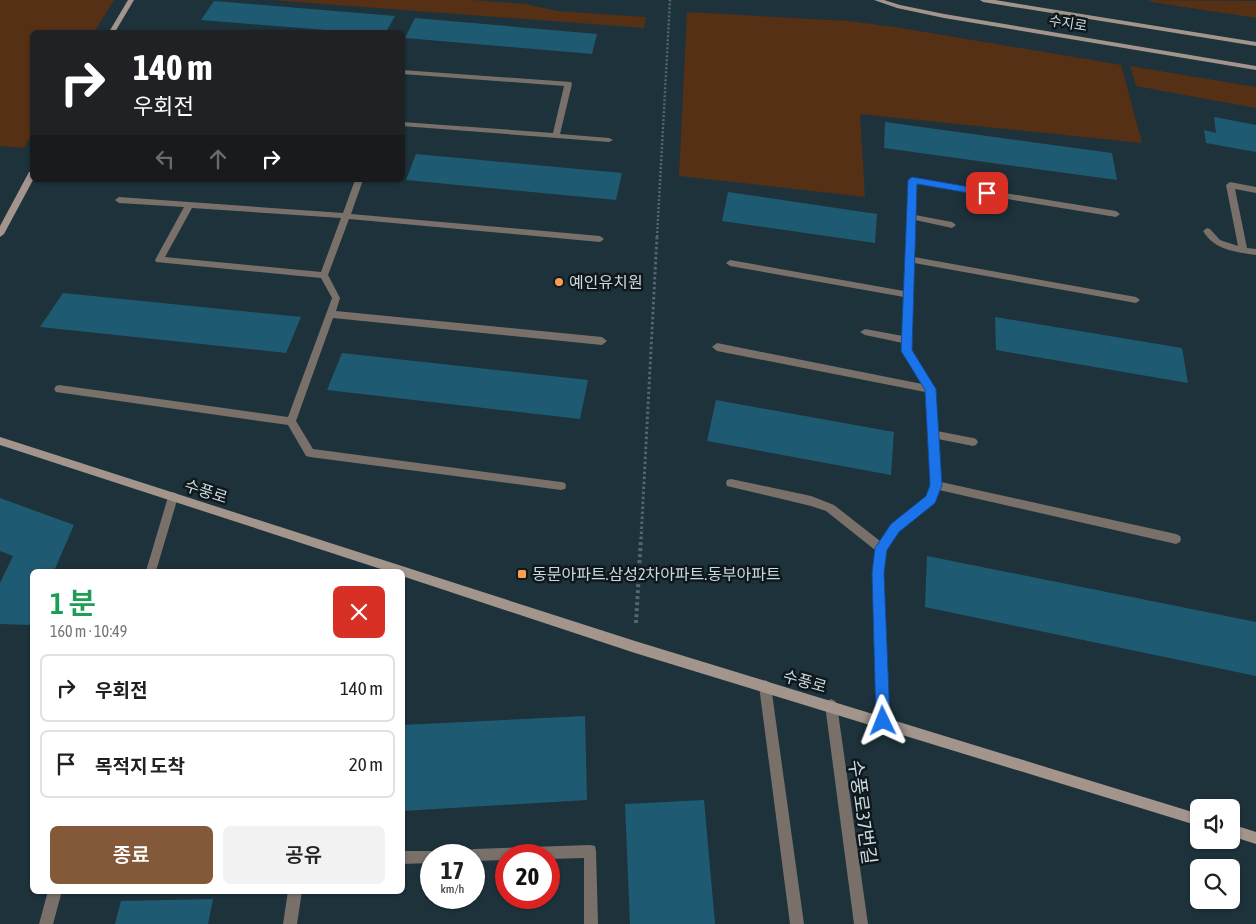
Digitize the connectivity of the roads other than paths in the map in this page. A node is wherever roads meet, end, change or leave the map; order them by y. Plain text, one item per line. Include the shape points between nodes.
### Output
1 (131, 0) edge
2 (877, 0) edge
3 (983, 0) edge
4 (900, 4) edge
5 (113, 30) edge
6 (1256, 44) edge
7 (1256, 68) edge
8 (405, 72) edge
9 (405, 124) edge
10 (556, 136) junction
11 (609, 140) dead end
12 (30, 178) edge
13 (358, 182) edge
14 (1256, 190) edge
15 (119, 200) dead end
16 (188, 207) junction
17 (1116, 214) dead end
18 (346, 216) junction
19 (912, 217) junction
20 (952, 225) dead end
21 (1207, 231) dead end
22 (0, 234) edge
23 (600, 239) dead end
24 (1243, 250) junction
25 (1256, 252) edge
26 (910, 258) junction
27 (730, 263) dead end
28 (324, 275) junction
29 (909, 295) junction
30 (1136, 300) dead end
31 (330, 314) junction
32 (865, 332) dead end
33 (907, 340) junction
34 (602, 341) dead end
35 (717, 347) dead end
36 (59, 389) dead end
37 (930, 389) junction
38 (291, 421) junction
39 (933, 434) junction
40 (0, 441) edge
41 (973, 442) dead end
42 (731, 483) dead end
43 (936, 485) junction
44 (561, 486) dead end
45 (173, 497) junction
46 (1176, 539) dead end
47 (881, 548) junction
48 (152, 569) edge
49 (396, 569) edge
50 (405, 572) edge
51 (765, 686) junction
52 (831, 705) junction
53 (883, 721) junction
54 (1190, 817) edge
55 (1240, 833) edge
56 (1256, 838) edge
57 (485, 855) edge
58 (420, 857) edge
59 (405, 858) edge
60 (55, 894) edge
61 (295, 894) edge
62 (46, 924) edge
63 (290, 924) edge
64 (591, 924) edge
65 (797, 924) edge
66 (861, 924) edge

1 - 5 street
2 - 4 street, 수지로
3 - 6 street, 수지로
4 - 7 street, 수지로
8 - 10 street via 568,84
9 - 10 street
10 - 11 street
12 - 22 street
13 - 18 street
14 - 24 street via 1230,185
15 - 16 street
16 - 18 street
16 - 28 street via 159,260
17 - 19 street via 912,180
18 - 23 street
18 - 28 street
19 - 20 street
19 - 26 street
21 - 24 street via 1210,238 1219,244
24 - 25 street
26 - 29 street
26 - 30 street
27 - 29 street
28 - 31 street via 336,298
29 - 33 street
31 - 34 street
31 - 38 street
32 - 33 street
33 - 37 street via 907,351
35 - 37 street
36 - 38 street
37 - 39 street
38 - 44 street via 310,453
39 - 41 street
39 - 43 street
40 - 45 street, 수풍로
42 - 47 street via 830,508
43 - 46 street
43 - 47 street via 931,500 895,528
45 - 48 street
45 - 49 street, 수풍로
47 - 53 street via 878,573
50 - 51 street, 수풍로
51 - 52 street, 수풍로
51 - 65 street
52 - 53 street, 수풍로
52 - 66 street, 수풍로37번길
53 - 54 street, 수풍로
55 - 56 street
57 - 64 street via 590,851
58 - 59 street
60 - 62 street
61 - 63 street

